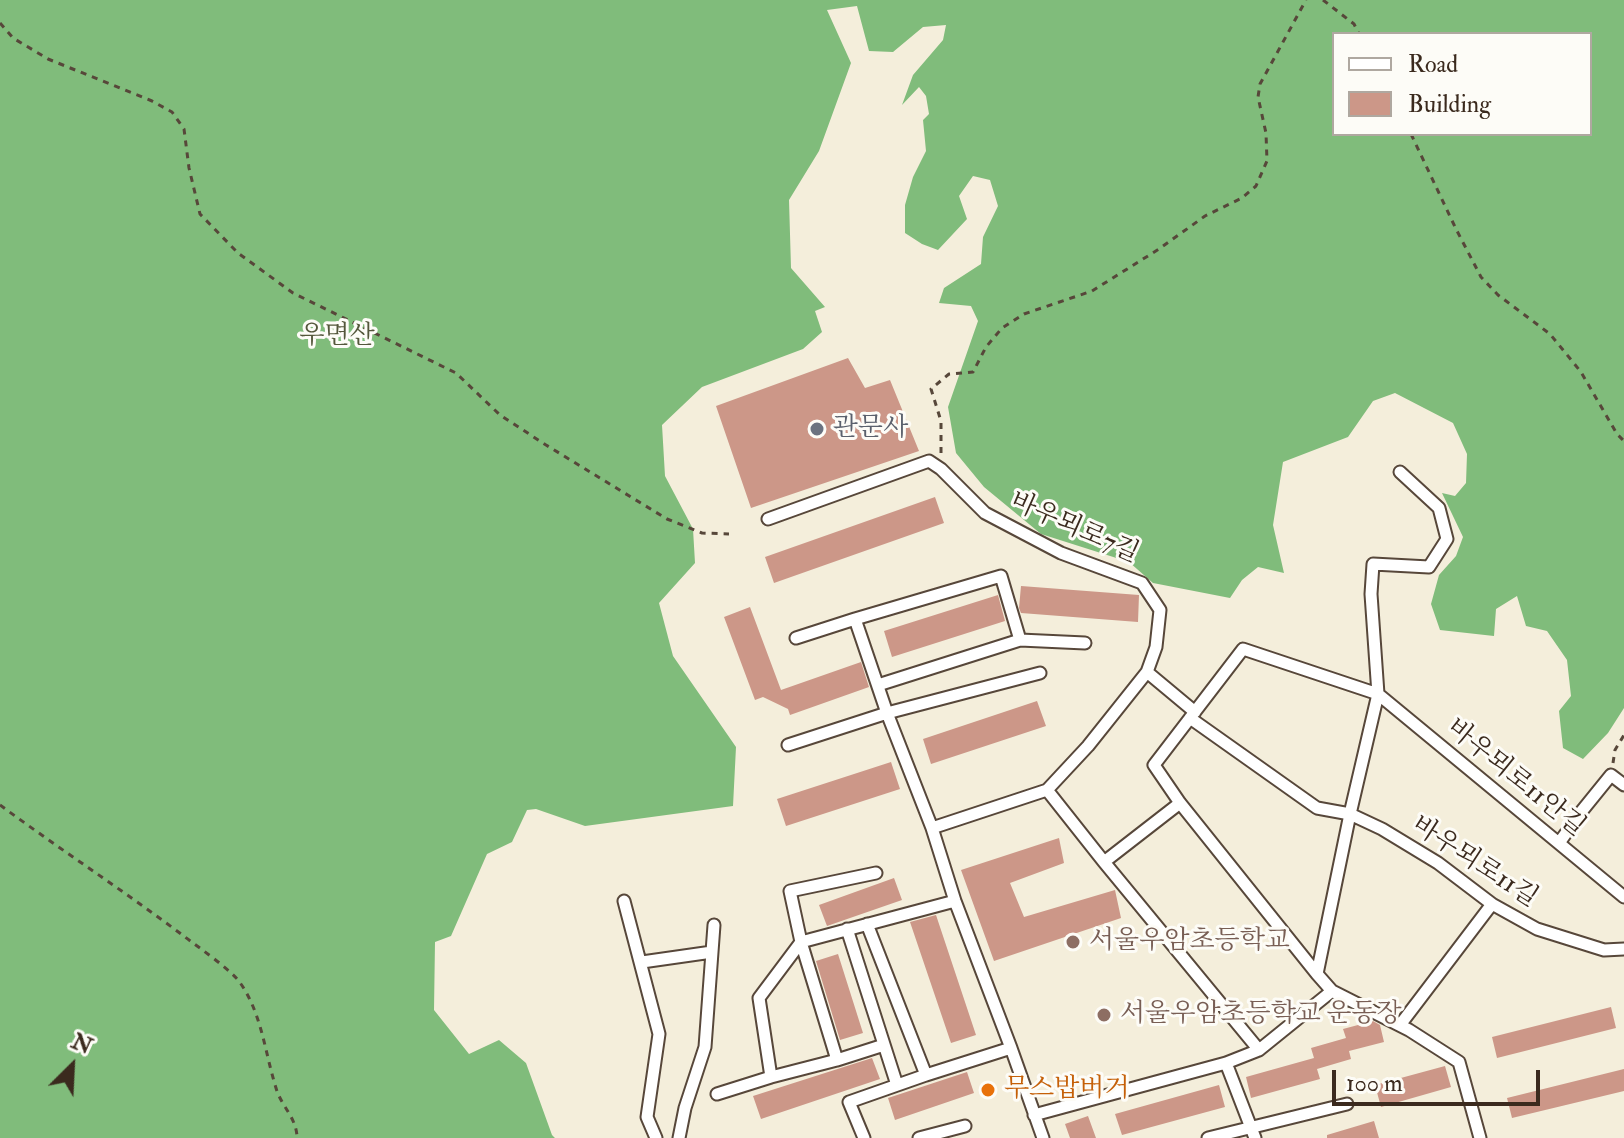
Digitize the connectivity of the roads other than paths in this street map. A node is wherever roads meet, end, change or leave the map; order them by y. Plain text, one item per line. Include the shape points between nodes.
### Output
1 (1400, 472) dead end
2 (768, 519) dead end
3 (855, 619) junction
4 (796, 638) dead end
5 (1020, 640) junction
6 (1085, 643) dead end
7 (1147, 672) junction
8 (1040, 673) dead end
9 (878, 685) junction
10 (1378, 694) junction
11 (887, 713) junction
12 (1193, 715) junction
13 (788, 745) dead end
14 (1624, 785) edge
15 (1047, 790) junction
16 (1180, 803) junction
17 (1350, 814) junction
18 (932, 828) junction
19 (1559, 843) junction
20 (1104, 862) junction
21 (876, 873) dead end
22 (1624, 897) edge
23 (624, 901) dead end
24 (955, 901) junction
25 (1492, 904) junction
26 (867, 924) junction
27 (714, 925) dead end
28 (847, 929) junction
29 (801, 942) junction
30 (1624, 949) edge
31 (712, 952) junction
32 (642, 962) junction
33 (1317, 974) junction
34 (1332, 991) junction
35 (1400, 1025) junction
36 (884, 1045) junction
37 (1011, 1048) junction
38 (1259, 1050) junction
39 (837, 1060) junction
40 (1226, 1063) junction
41 (926, 1075) junction
42 (771, 1077) junction
43 (897, 1085) junction
44 (717, 1094) dead end
45 (1347, 1104) dead end
46 (1034, 1115) junction
47 (965, 1126) dead end
48 (1253, 1133) edge
49 (656, 1138) edge
50 (679, 1138) edge
51 (864, 1138) edge
52 (919, 1138) edge
53 (1043, 1138) edge
54 (1208, 1138) edge
55 (1480, 1138) edge

1 - 10 street via 1439,508 1447,539 1429,567 1373,564
2 - 7 street, 바우뫼로7길 via 929,461 985,513 1061,553 1142,583 1160,610
3 - 4 street
3 - 5 street via 1001,576
3 - 9 street
5 - 6 street
5 - 9 street
7 - 12 street, 바우뫼로11길
7 - 15 street, 바우뫼로7길
8 - 11 street
9 - 11 street
10 - 12 street, 바우뫼로11안길 via 1243,649
10 - 17 street
10 - 19 street, 바우뫼로11안길
11 - 13 street
11 - 18 street
12 - 16 street via 1154,765
12 - 17 street, 바우뫼로11길 via 1317,808
14 - 19 street via 1611,775
15 - 18 street, 바우뫼로7길
15 - 20 street
16 - 20 street
16 - 33 street
17 - 25 street, 바우뫼로11길 via 1438,863
17 - 33 street
18 - 24 street
19 - 22 street, 바우뫼로11안길
20 - 38 street
21 - 29 street via 790,891
23 - 32 street
24 - 26 street
24 - 37 street
25 - 30 street, 바우뫼로11길 via 1537,929 1604,950
25 - 35 street
26 - 28 street
26 - 41 street
27 - 31 street
28 - 29 street
28 - 36 street
29 - 39 street
29 - 42 street via 759,998
31 - 32 street
31 - 50 street via 705,1047
32 - 49 street via 659,1034 647,1117
33 - 34 street
34 - 35 street
34 - 38 street
35 - 55 street via 1459,1062
36 - 39 street
36 - 43 street
37 - 41 street
37 - 46 street
38 - 40 street
39 - 42 street
40 - 46 street
40 - 48 street
41 - 43 street
42 - 44 street
43 - 51 street via 849,1102
45 - 48 street
46 - 53 street
47 - 52 street
48 - 54 street

